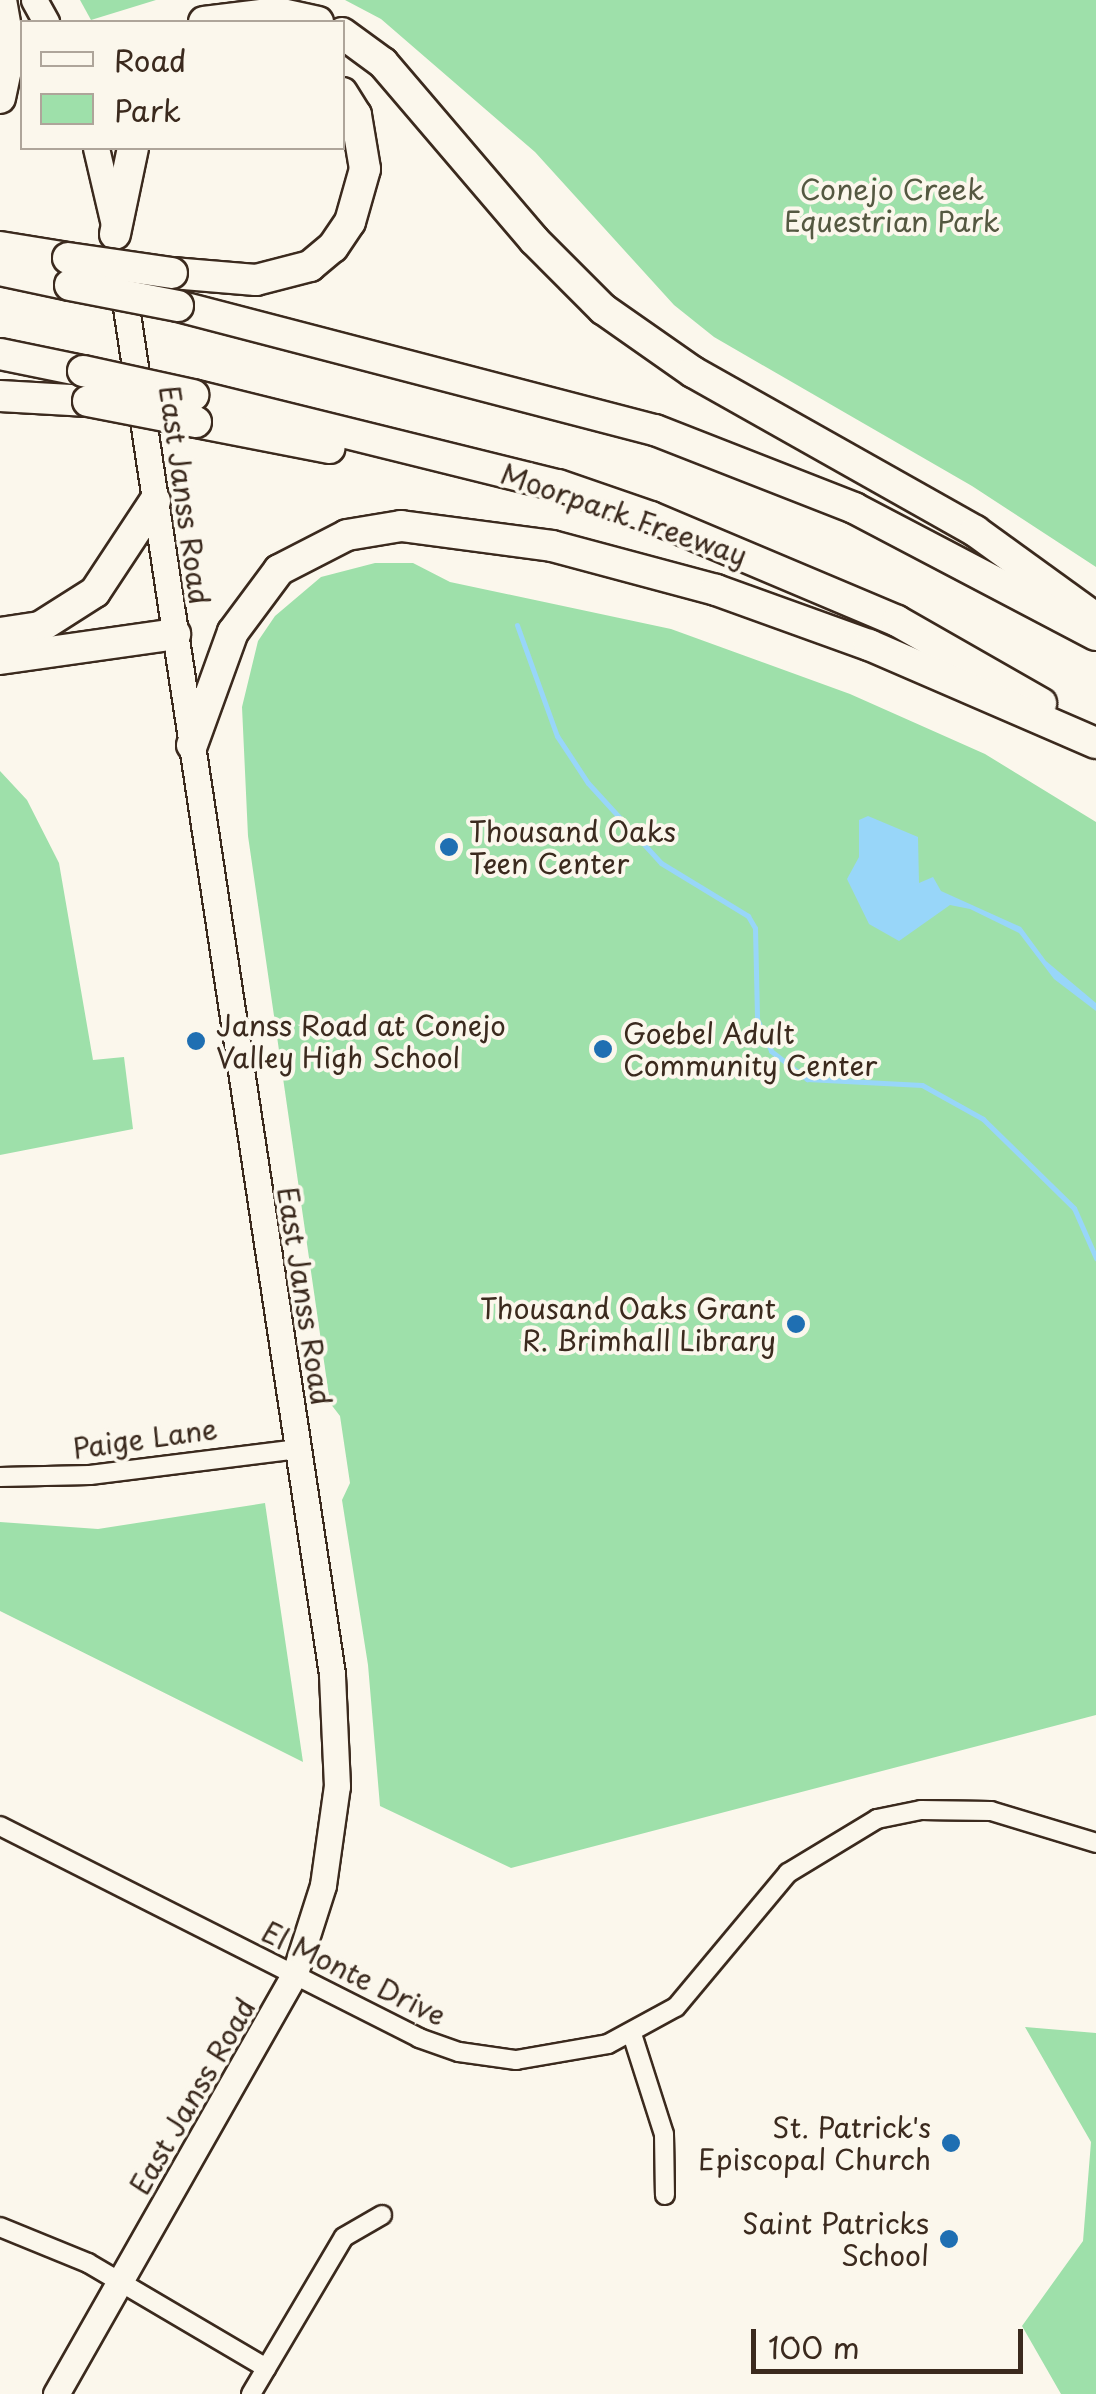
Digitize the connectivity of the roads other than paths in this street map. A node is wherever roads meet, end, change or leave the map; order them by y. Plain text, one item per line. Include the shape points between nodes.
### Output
1 (1, 0) edge
2 (220, 20) edge
3 (309, 20) edge
4 (345, 35) edge
5 (0, 98) edge
6 (345, 99) edge
7 (96, 150) edge
8 (133, 150) edge
9 (115, 234) junction
10 (0, 246) edge
11 (0, 270) edge
12 (69, 271) junction
13 (0, 354) edge
14 (86, 386) junction
15 (0, 396) edge
16 (155, 501) junction
17 (1096, 619) edge
18 (0, 633) edge
19 (175, 634) junction
20 (1096, 635) edge
21 (0, 659) edge
22 (1096, 741) edge
23 (192, 746) junction
24 (298, 1449) junction
25 (0, 1477) edge
26 (0, 1826) edge
27 (1096, 1843) edge
28 (295, 1972) junction
29 (632, 2034) junction
30 (664, 2195) dead end
31 (382, 2215) dead end
32 (0, 2227) edge
33 (121, 2282) junction
34 (266, 2368) junction
35 (56, 2394) edge
36 (251, 2394) edge

1 - 5 highway via 10,51
2 - 3 highway via 277,13
4 - 17 highway via 383,63 603,309 693,372 976,532
6 - 12 highway, bridge via 360,128 366,168 350,222 310,266 256,280
7 - 9 main road, East Janss Road
8 - 9 highway
9 - 16 main road, East Janss Road
10 - 12 highway
11 - 12 highway
12 - 20 highway, bridge via 178,306 656,430 854,508
13 - 14 highway, Moorpark Freeway
14 - 15 highway
14 - 22 highway, Moorpark Freeway, bridge via 558,485 630,510 897,621 995,673
16 - 18 highway via 95,592 40,627
16 - 19 main road, East Janss Road
19 - 21 highway
19 - 23 main road, East Janss Road
22 - 23 highway via 869,645 716,590 552,546 402,526 346,535 279,570 234,632
23 - 24 main road, East Janss Road
24 - 25 street, Paige Lane via 90,1475
24 - 28 main road, East Janss Road via 332,1674 338,1786 323,1885
26 - 28 street, El Monte Drive
27 - 29 street, El Monte Drive via 991,1811 921,1810 877,1820 788,1873 688,1994
28 - 29 street, El Monte Drive via 459,2052 544,2059
28 - 33 main road, East Janss Road
29 - 30 street via 664,2134
31 - 34 street via 344,2237
32 - 33 street
33 - 34 street
33 - 35 main road, East Janss Road
34 - 36 street

